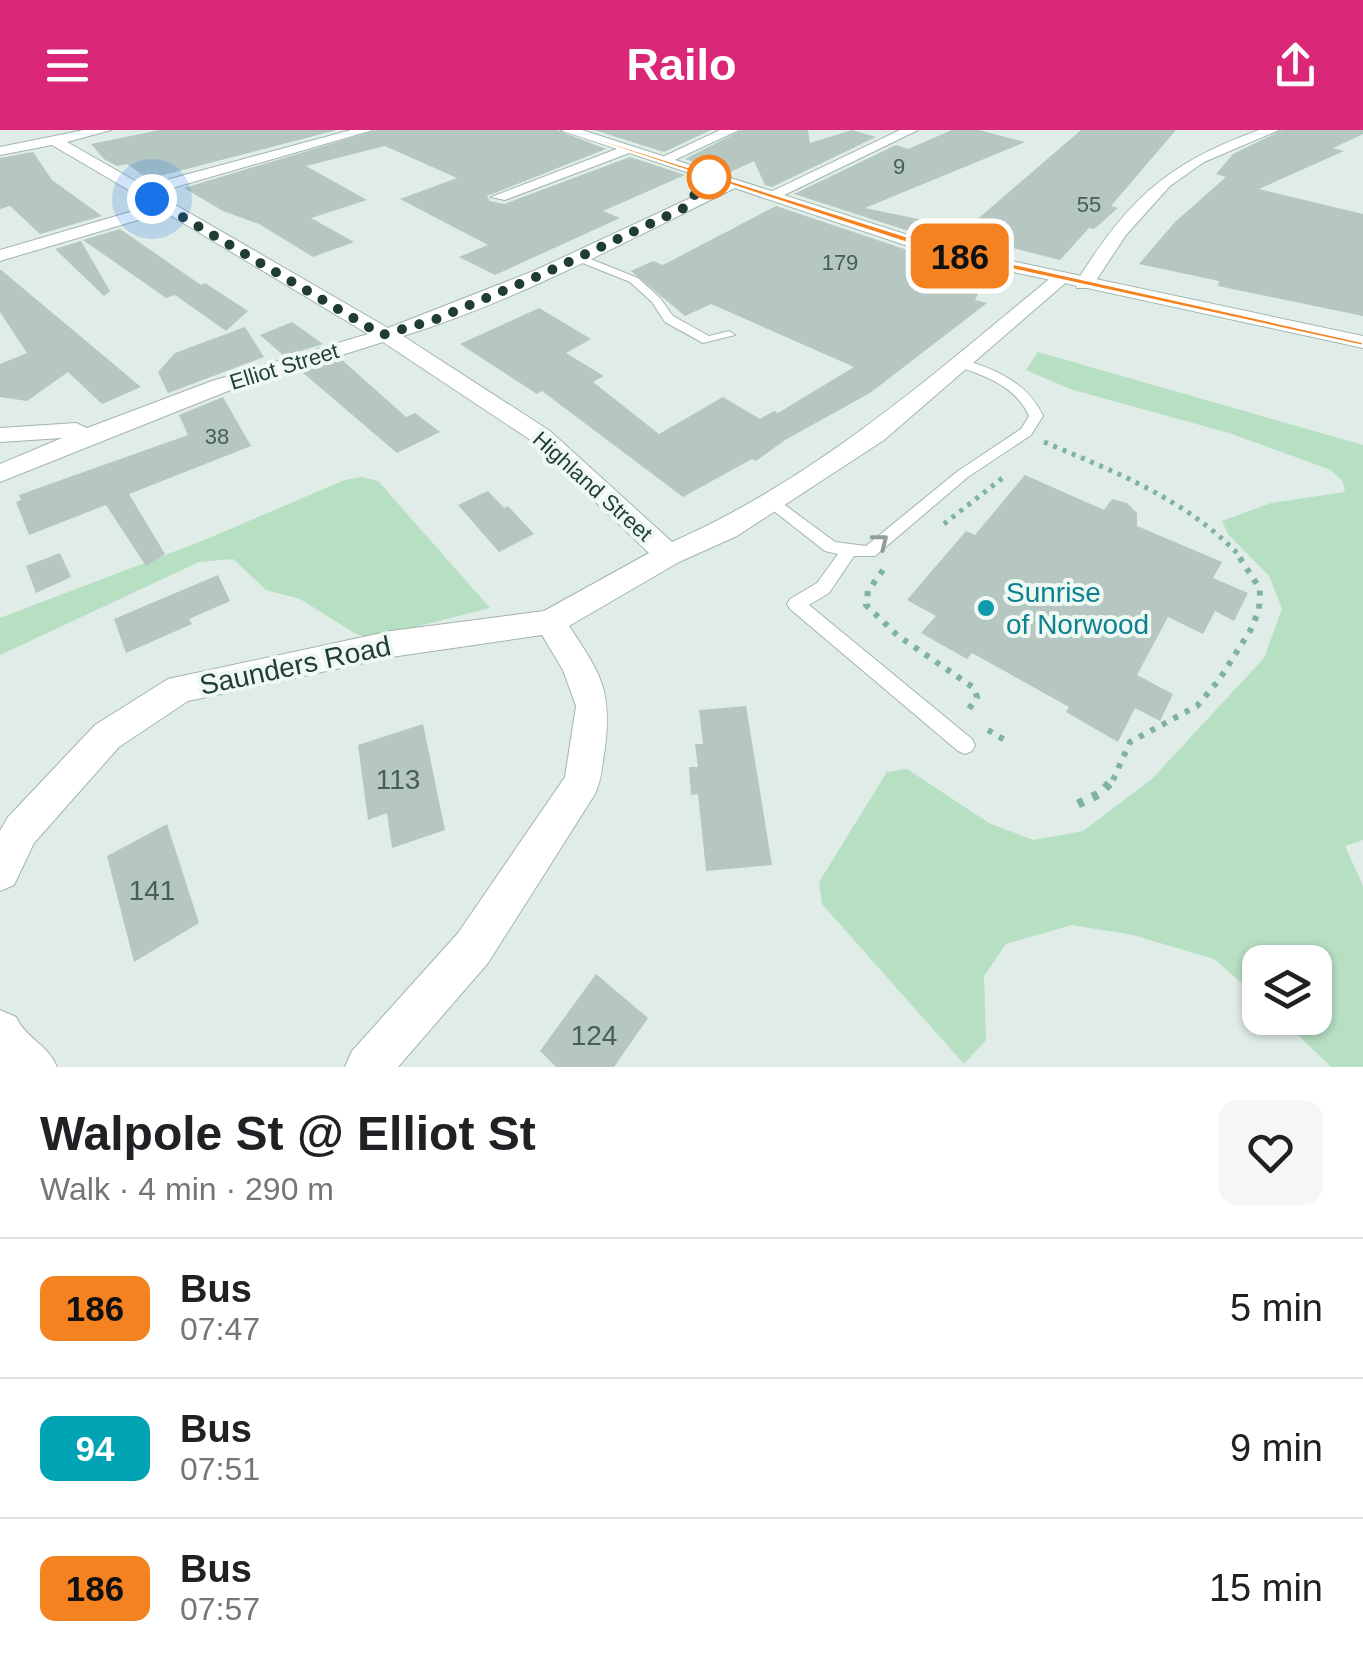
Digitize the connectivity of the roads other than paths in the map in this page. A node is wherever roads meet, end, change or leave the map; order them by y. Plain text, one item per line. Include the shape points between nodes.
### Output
1 (104, 130) edge
2 (366, 130) edge
3 (568, 130) edge
4 (732, 130) edge
5 (912, 130) edge
6 (1272, 130) edge
7 (54, 140) junction
8 (627, 149) junction
9 (0, 150) edge
10 (661, 161) junction
11 (732, 184) junction
12 (768, 197) junction
13 (499, 198) dead end
14 (153, 199) junction
15 (0, 256) edge
16 (578, 258) junction
17 (1073, 282) junction
18 (382, 335) junction
19 (729, 335) dead end
20 (1363, 342) edge
21 (961, 363) junction
22 (109, 427) junction
23 (0, 434) edge
24 (0, 474) edge
25 (768, 501) junction
26 (848, 552) junction
27 (669, 554) junction
28 (550, 622) junction
29 (966, 746) dead end
30 (0, 871) edge
31 (0, 1033) edge
32 (34, 1067) edge
33 (368, 1067) edge

1 - 7 street
2 - 14 street via 210,172
3 - 8 street
4 - 10 street
5 - 12 street
6 - 17 street, Saunders Road via 1198,159 1170,179
7 - 9 street
7 - 14 street, Highland Street
8 - 10 street
8 - 13 street
10 - 11 street
11 - 12 street
11 - 16 street, Elliot Street
12 - 17 street via 926,247
14 - 15 street via 83,232
14 - 18 street, Highland Street
16 - 18 street, Elliot Street via 434,320
16 - 19 lane via 634,280 669,319 707,340
17 - 20 street
17 - 21 street, Saunders Road
18 - 22 street, Elliot Street
18 - 27 street, Highland Street via 541,436
21 - 25 street, Saunders Road via 875,435
26 -> 21 lane via 869,552 962,474 1026,432 1036,416 1015,387
22 - 23 street
22 - 24 street, Elliot Street
25 - 26 lane
25 - 27 street, Saunders Road via 728,529
26 - 29 lane via 823,588 796,604
27 - 28 street, Saunders Road
28 - 30 street, Saunders Road via 391,644 180,689 107,736 21,830
28 - 33 street via 578,666 592,706 582,782 472,948
31 - 32 street via 6,1047

